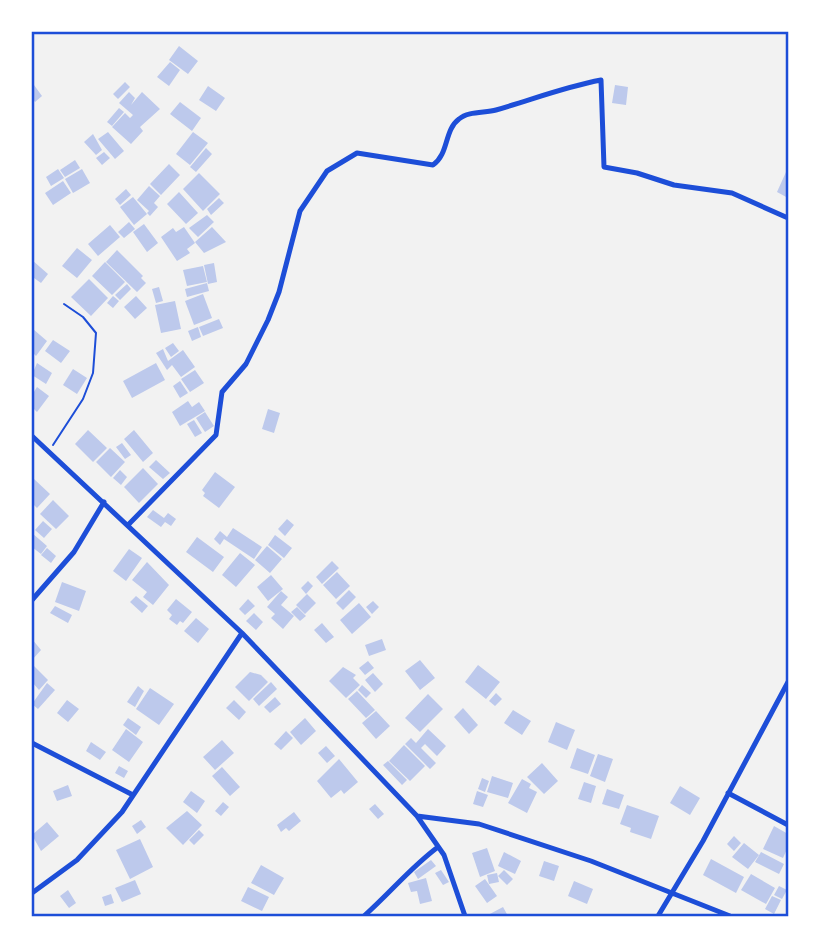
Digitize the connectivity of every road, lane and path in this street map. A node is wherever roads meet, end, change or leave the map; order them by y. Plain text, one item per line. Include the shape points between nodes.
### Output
1 (789, 218) edge
2 (64, 304) dead end
3 (32, 436) edge
4 (49, 452) junction
5 (104, 502) junction
6 (129, 524) junction
7 (32, 600) edge
8 (242, 632) junction
9 (789, 682) edge
10 (32, 743) edge
11 (728, 793) junction
12 (133, 795) junction
13 (417, 816) junction
14 (789, 825) edge
15 (438, 847) junction
16 (32, 893) edge
17 (670, 893) junction
18 (364, 916) edge
19 (465, 916) edge
20 (657, 916) edge
21 (730, 916) edge

1 - 6 street via 732,193 674,185 604,167 601,80 462,116 433,165 357,153 343,159 327,171 300,211 268,320 246,364 222,392 216,435
2 - 4 path via 96,333 93,373
3 - 4 street
4 - 5 street
5 - 6 street
5 - 7 street via 74,552
6 - 8 street
8 - 12 street
8 - 13 street
9 - 11 street
10 - 12 street
11 - 14 street
11 - 17 street
12 - 16 street via 78,860
13 - 15 street
13 - 17 street via 479,824
15 - 18 street via 411,867 397,887
15 - 19 street
17 - 20 street
17 - 21 street

